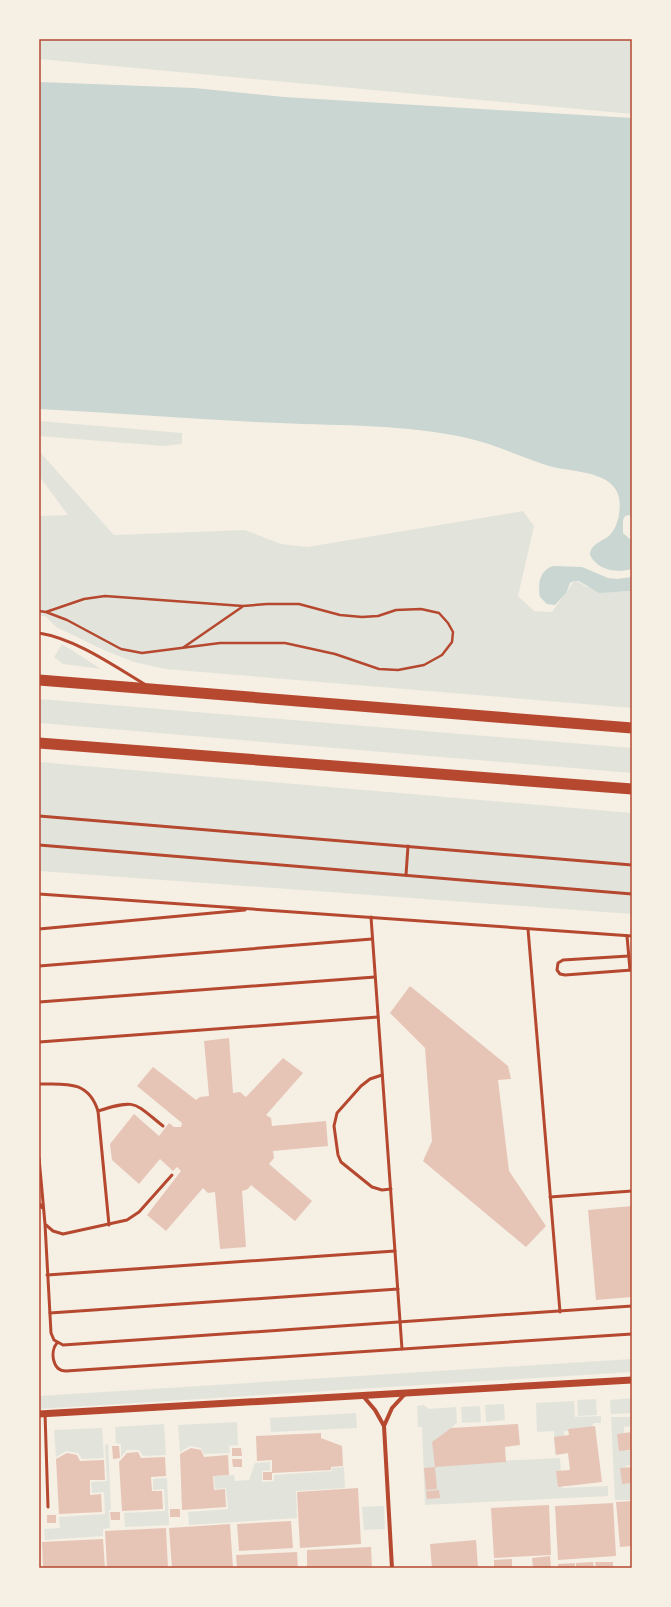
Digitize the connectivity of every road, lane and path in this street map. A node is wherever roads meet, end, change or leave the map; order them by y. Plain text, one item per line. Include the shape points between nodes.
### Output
1 (243, 606) junction
2 (39, 612) edge
3 (46, 612) junction
4 (39, 633) edge
5 (182, 648) junction
6 (39, 680) edge
7 (153, 689) junction
8 (632, 728) edge
9 (39, 743) edge
10 (632, 789) edge
11 (39, 816) edge
12 (39, 845) edge
13 (408, 846) junction
14 (632, 865) edge
15 (406, 875) junction
16 (39, 894) edge
17 (632, 894) edge
18 (254, 909) junction
19 (370, 917) junction
20 (528, 928) junction
21 (39, 929) edge
22 (627, 936) junction
23 (632, 936) edge
24 (372, 939) junction
25 (629, 956) junction
26 (39, 966) edge
27 (631, 970) edge
28 (375, 977) junction
29 (39, 1002) edge
30 (378, 1017) junction
31 (39, 1042) edge
32 (382, 1075) junction
33 (39, 1084) edge
34 (98, 1111) junction
35 (163, 1126) dead end
36 (39, 1158) edge
37 (172, 1175) dead end
38 (391, 1189) junction
39 (632, 1191) edge
40 (550, 1197) junction
41 (41, 1205) edge
42 (45, 1224) junction
43 (108, 1225) junction
44 (395, 1251) junction
45 (47, 1275) junction
46 (398, 1289) junction
47 (632, 1306) edge
48 (560, 1312) junction
49 (50, 1313) junction
50 (400, 1322) junction
51 (632, 1334) edge
52 (57, 1342) junction
53 (402, 1349) junction
54 (632, 1380) edge
55 (405, 1394) junction
56 (363, 1396) junction
57 (42, 1414) edge
58 (384, 1426) junction
59 (48, 1507) dead end
60 (392, 1568) edge

1 - 3 path via 105,596 84,599
1 - 5 path
1 - 5 path via 299,604 340,615 362,617 421,608 439,613 453,632 452,642 442,655 424,665 398,670 379,669 334,654 285,643 220,643
2 - 3 path
3 - 5 path via 68,620 121,649 142,653
4 - 7 lane via 81,647
6 - 7 highway
7 - 8 highway
9 - 10 highway
11 - 13 lane
12 - 15 lane
13 - 14 lane
13 - 15 lane
15 - 17 lane
16 - 18 lane
18 - 19 lane
18 - 21 lane
19 - 20 lane
19 - 24 lane
20 - 22 lane
20 - 40 lane
22 - 23 lane
22 - 25 lane
24 - 26 lane
24 - 28 lane
25 - 27 lane
25 - 27 lane via 563,960 558,963 557,970 565,975
28 - 29 lane
28 - 30 lane
30 - 31 lane
30 - 32 lane
32 - 38 lane
32 - 38 lane via 370,1079 361,1086 337,1113 334,1126 341,1162 372,1187
33 - 34 lane via 77,1086 93,1098
34 - 35 lane via 128,1103 137,1106
34 - 43 lane
36 - 41 lane
37 - 43 lane via 133,1216
38 - 44 lane
39 - 40 lane
40 - 48 lane
41 - 42 lane
42 - 43 lane via 53,1231 63,1234
42 - 45 lane
44 - 45 lane
44 - 46 lane
45 - 49 lane
46 - 49 lane
46 - 50 lane
47 - 48 lane
48 - 50 lane
49 - 52 lane via 51,1334
50 - 52 lane via 63,1345
50 - 53 lane
51 - 53 lane
52 - 53 lane via 54,1348 55,1365 59,1370 66,1371
54 - 55 street
55 - 56 street
55 - 58 street via 392,1408
56 - 57 street
56 - 58 street via 376,1410
57 - 59 lane
58 - 60 street

